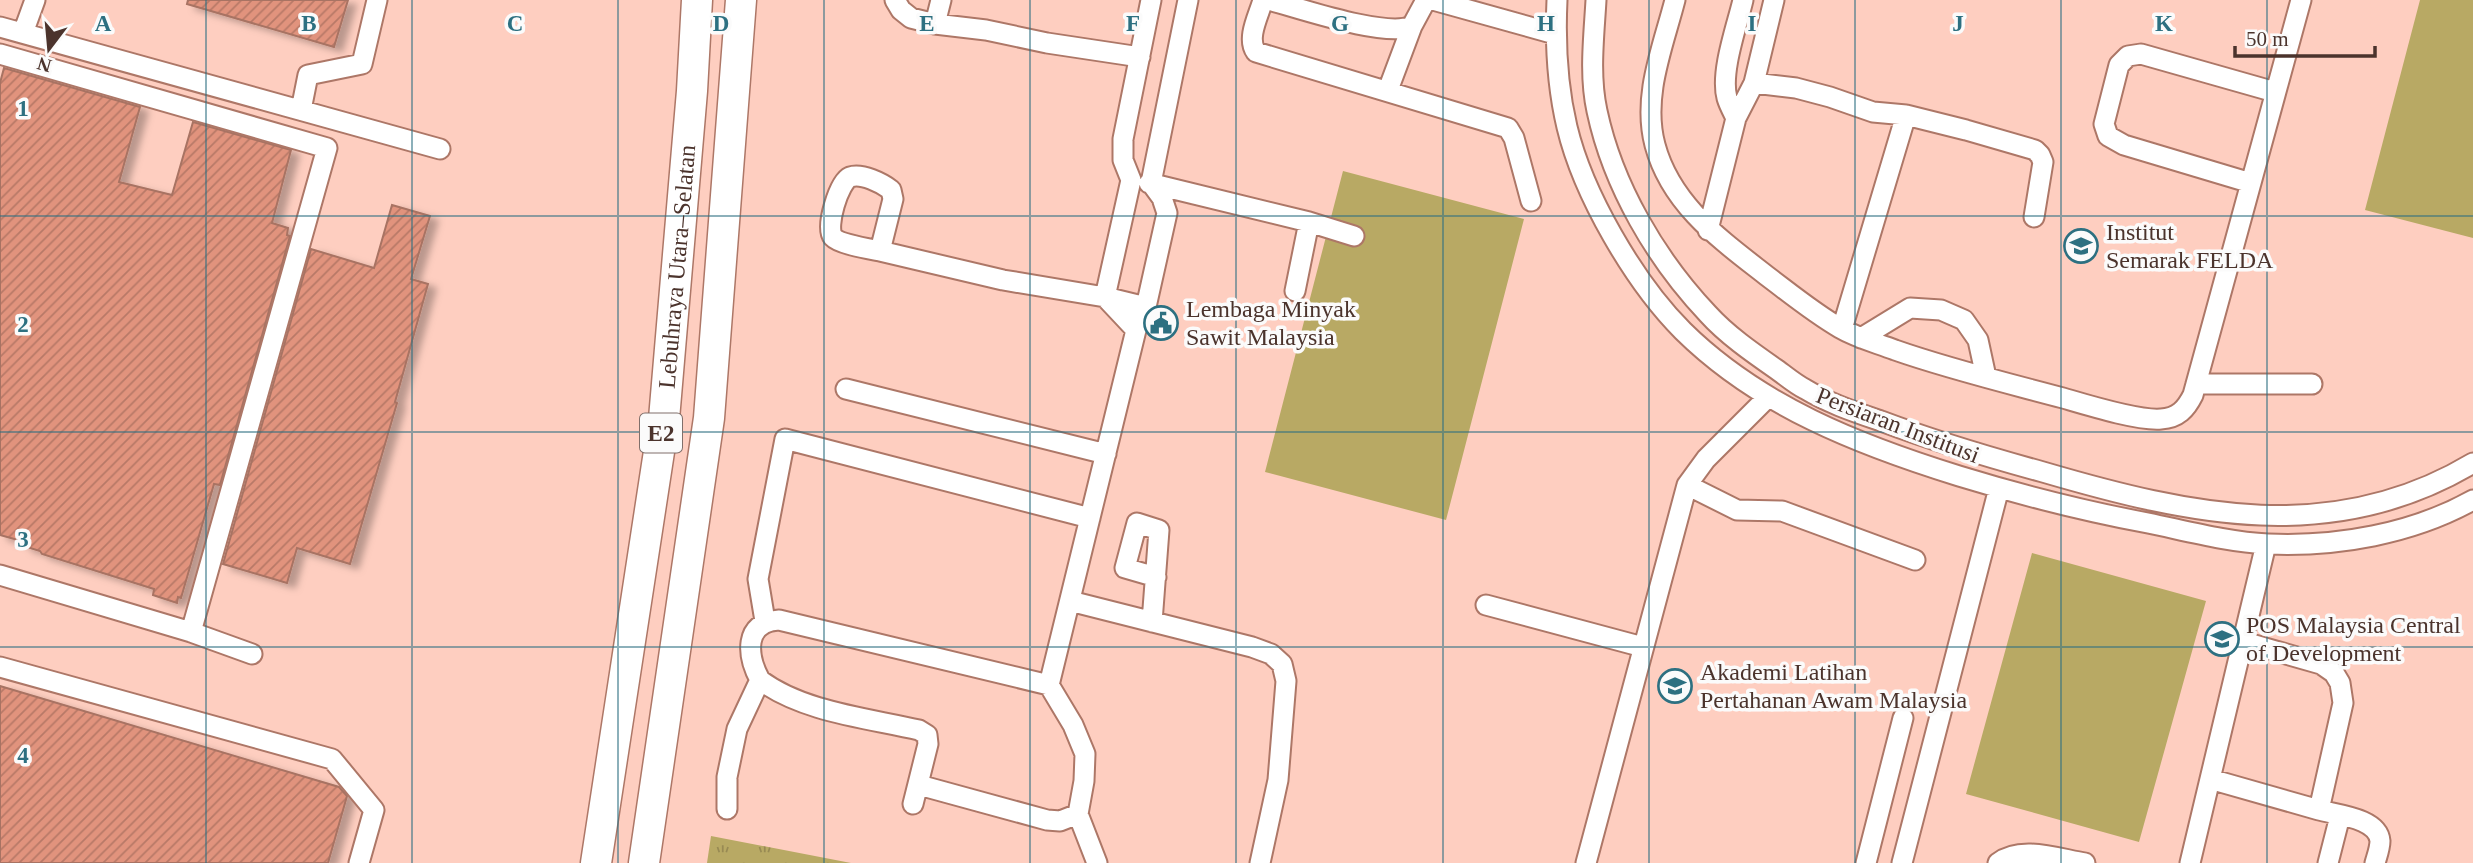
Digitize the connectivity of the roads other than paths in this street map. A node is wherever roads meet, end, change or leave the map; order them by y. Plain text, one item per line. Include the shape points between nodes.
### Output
1 (35, 0) edge
2 (377, 0) edge
3 (697, 0) edge
4 (741, 0) edge
5 (895, 0) edge
6 (941, 0) edge
7 (1151, 0) edge
8 (1188, 0) edge
9 (1263, 0) edge
10 (1269, 0) edge
11 (1557, 0) edge
12 (1596, 0) edge
13 (1675, 0) edge
14 (1743, 0) edge
15 (1774, 0) edge
16 (2301, 0) edge
17 (1476, 6) edge
18 (1423, 8) edge
19 (1511, 22) junction
20 (935, 24) junction
21 (0, 27) edge
22 (23, 33) junction
23 (1555, 34) junction
24 (0, 54) edge
25 (1140, 57) junction
26 (1754, 83) junction
27 (1388, 90) junction
28 (2275, 92) junction
29 (301, 110) junction
30 (1906, 116) junction
31 (1736, 118) junction
32 (440, 149) dead end
33 (1131, 180) junction
34 (1151, 183) junction
35 (2251, 183) junction
36 (1531, 201) dead end
37 (2035, 217) dead end
38 (1309, 222) junction
39 (1707, 230) junction
40 (1354, 236) dead end
41 (880, 251) dead end
42 (1295, 291) dead end
43 (1105, 297) junction
44 (1146, 307) junction
45 (1842, 329) junction
46 (1136, 330) junction
47 (1861, 338) junction
48 (1986, 377) junction
49 (2196, 384) junction
50 (2312, 384) dead end
51 (846, 389) dead end
52 (1768, 398) junction
53 (1106, 454) junction
54 (2473, 463) edge
55 (1687, 485) junction
56 (1999, 488) junction
57 (2473, 500) edge
58 (1090, 518) junction
59 (2266, 544) junction
60 (1915, 560) dead end
61 (0, 575) edge
62 (1156, 576) dead end
63 (1070, 601) junction
64 (1486, 605) dead end
65 (765, 621) junction
66 (1152, 622) junction
67 (191, 632) junction
68 (2244, 642) junction
69 (1643, 647) junction
70 (252, 654) dead end
71 (0, 667) edge
72 (760, 680) junction
73 (1049, 685) junction
74 (1903, 718) dead end
75 (2210, 779) junction
76 (727, 809) dead end
77 (2319, 810) junction
78 (1078, 814) junction
79 (2340, 816) junction
80 (359, 863) edge
81 (596, 863) edge
82 (644, 863) edge
83 (1097, 863) edge
84 (1260, 863) edge
85 (1586, 863) edge
86 (1866, 863) edge
87 (1902, 863) edge
88 (1998, 863) edge
89 (2085, 863) edge
90 (2190, 863) edge
91 (2328, 863) edge
92 (2375, 863) edge

1 - 22 street
2 - 29 street via 362,64 308,75
3 - 81 highway, Lebuhraya Utara–Selatan / E2 via 664,419
4 - 82 highway, Lebuhraya Utara–Selatan / E2 via 709,418
5 - 20 street via 911,18
6 - 20 street
7 - 25 street
8 - 34 street
9 - 27 street via 1253,34 1256,52
10 - 18 street via 1378,28 1404,30
11 - 23 street, Persiaran Institusi
12 - 54 street, Persiaran Institusi via 1592,54 1596,109 1611,161 1636,212 1668,268 1710,316 1805,389 1933,441 2106,491 2205,511 2271,517 2352,509 2441,483
13 - 39 street via 1652,89 1650,118 1666,171
14 - 31 street via 1727,67 1727,97
15 - 26 street
16 - 28 street
17 - 18 street
17 - 19 street
18 - 19 street via 1489,26
18 - 27 street
19 - 23 street
20 - 25 street
21 - 22 street
22 - 29 street
23 - 52 street, Persiaran Institusi via 1567,128 1611,232 1643,284 1682,330
24 - 67 street via 327,148
25 - 33 street via 1123,139 1123,160
26 - 30 street via 1796,88
26 - 31 street
27 - 36 street via 1508,128
28 - 35 street
28 - 35 street via 2141,54 2128,56 2119,65 2104,124 2108,136 2124,145
29 - 32 street
30 - 37 street via 2035,150 2043,162
30 - 45 street
31 - 39 street
33 - 34 street
33 - 43 street
34 - 38 street
34 - 44 street via 1167,213
35 - 49 street
38 - 40 street
38 - 42 street
39 - 45 street
41 - 43 street via 1003,280
43 - 44 street
43 - 46 street
44 - 46 street
45 - 47 street
46 - 53 street
47 - 48 street
47 - 48 street via 1910,308 1941,310 1964,320 1978,340
48 - 49 street via 2149,419 2177,415
49 - 50 street
51 - 53 street
52 - 55 street
52 - 56 street, Persiaran Institusi via 1844,436
53 - 58 street
55 - 60 street via 1737,510 1782,512
55 - 69 street
56 - 59 street, Persiaran Institusi via 2103,515
56 - 87 street
57 - 59 street, Persiaran Institusi via 2413,525 2363,539
58 - 63 street
58 - 65 street via 785,439 758,579
59 - 68 street
61 - 67 street
62 - 66 street
63 - 66 street
63 - 73 street
64 - 69 street
65 - 72 street via 751,642 752,666
65 - 73 street via 796,623
66 - 84 street via 1252,647 1282,664 1286,681 1278,780
67 - 70 street
68 - 75 street
68 - 77 street via 2321,664 2340,683 2343,704
69 - 85 street
71 - 80 street via 332,759 374,810
72 - 76 street via 737,729 727,777
72 - 78 street via 809,705 927,735 916,794 1047,820
73 - 78 street via 1085,754
74 - 86 street
75 - 77 street
75 - 90 street
77 - 79 street
78 - 83 street
79 - 91 street
79 - 92 street via 2369,824 2378,832
88 - 89 street via 2027,854

